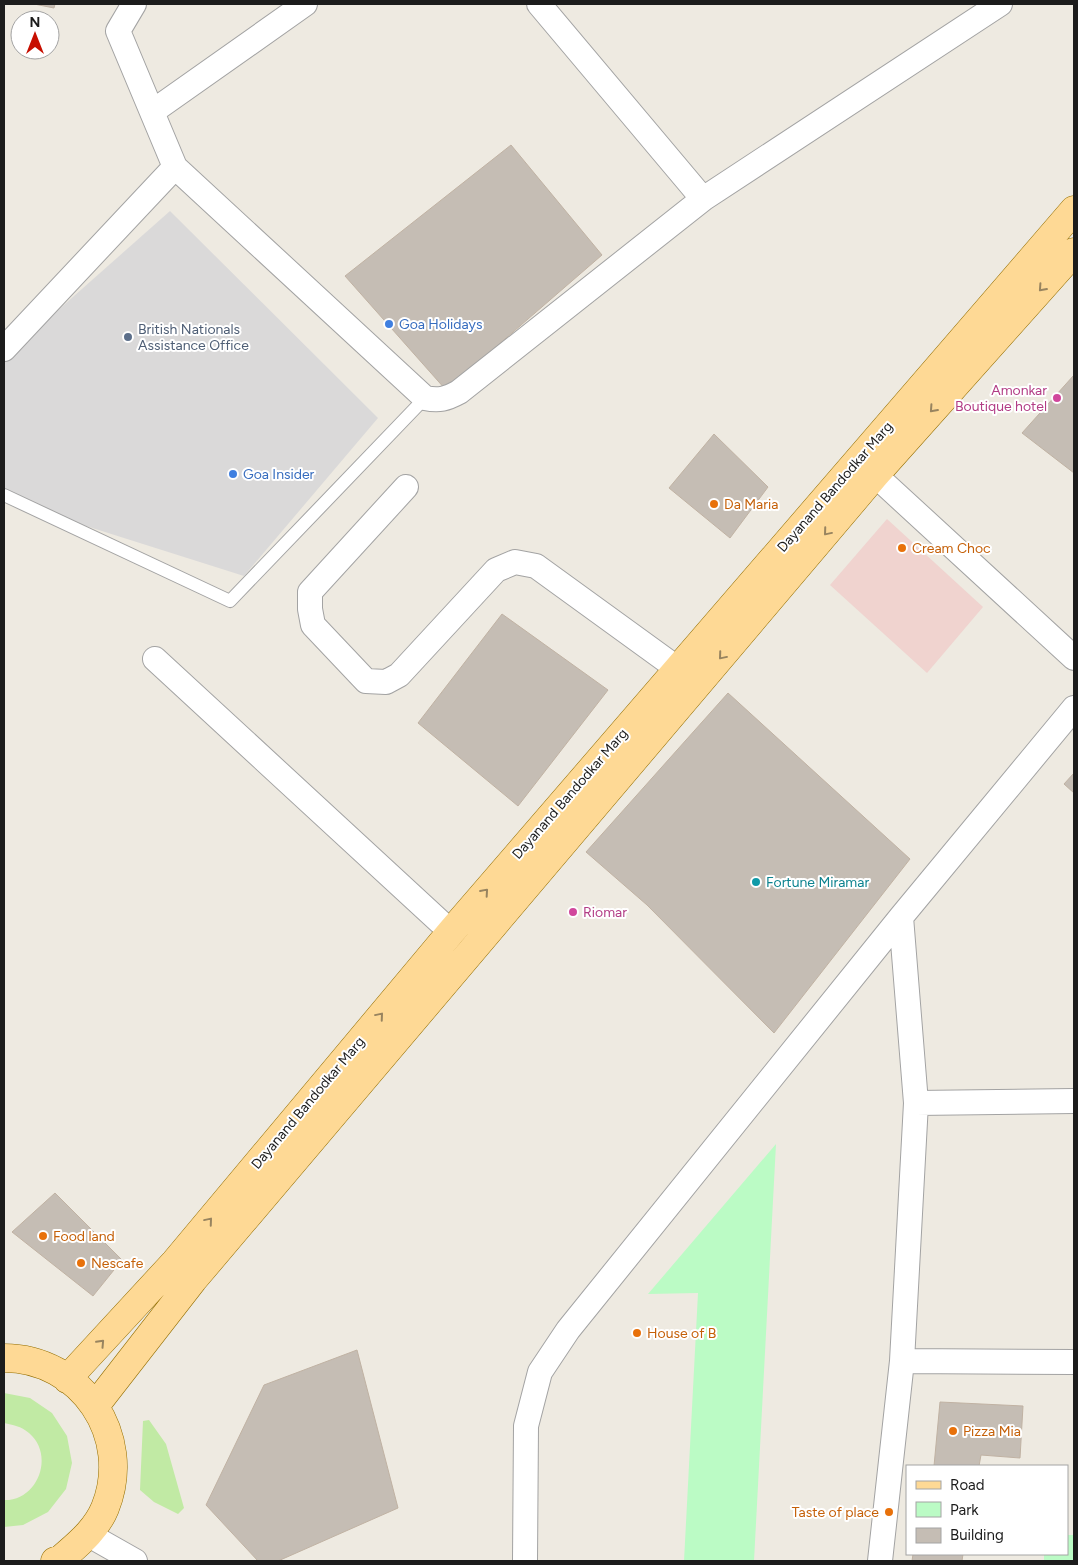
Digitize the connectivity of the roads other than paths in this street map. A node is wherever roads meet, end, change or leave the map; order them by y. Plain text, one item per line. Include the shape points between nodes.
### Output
1 (134, 4) edge
2 (305, 4) edge
3 (539, 4) edge
4 (1000, 4) edge
5 (152, 112) junction
6 (176, 166) junction
7 (703, 199) junction
8 (1074, 210) edge
9 (1074, 252) edge
10 (4, 349) edge
11 (425, 398) junction
12 (874, 475) junction
13 (406, 487) dead end
14 (4, 495) edge
15 (1074, 658) edge
16 (155, 659) dead end
17 (678, 669) junction
18 (1074, 708) edge
19 (901, 917) junction
20 (451, 932) junction
21 (1074, 1101) edge
22 (916, 1103) junction
23 (4, 1358) edge
24 (902, 1362) junction
25 (1074, 1362) edge
26 (68, 1378) junction
27 (95, 1406) junction
28 (89, 1534) junction
29 (55, 1561) edge
30 (135, 1561) edge
31 (525, 1561) edge
32 (880, 1561) edge

1 - 5 street via 118,31
2 - 5 street
3 - 7 street
4 - 7 street
5 - 6 street
6 - 10 street
6 - 11 street
7 - 11 street via 459,392 437,400
8 - 17 main road, Dayanand Bandodkar Marg
9 -> 12 main road, Dayanand Bandodkar Marg
11 - 14 lane via 230,601
12 - 15 street
12 -> 27 main road, Dayanand Bandodkar Marg via 199,1273
13 - 17 street via 310,592 313,625 366,681 386,682 399,675 496,570 514,562 536,566
16 - 20 street
20 -> 17 main road, Dayanand Bandodkar Marg
18 - 19 street
19 - 22 street
19 - 31 street via 568,1330 540,1372 526,1426
26 -> 20 main road, Dayanand Bandodkar Marg via 175,1262
21 - 22 street
22 - 24 street
23 - 26 main road via 33,1362
24 - 25 street
24 - 32 street
26 - 27 main road
27 - 28 main road via 104,1423 113,1460 109,1494
28 - 29 main road
28 - 30 street

